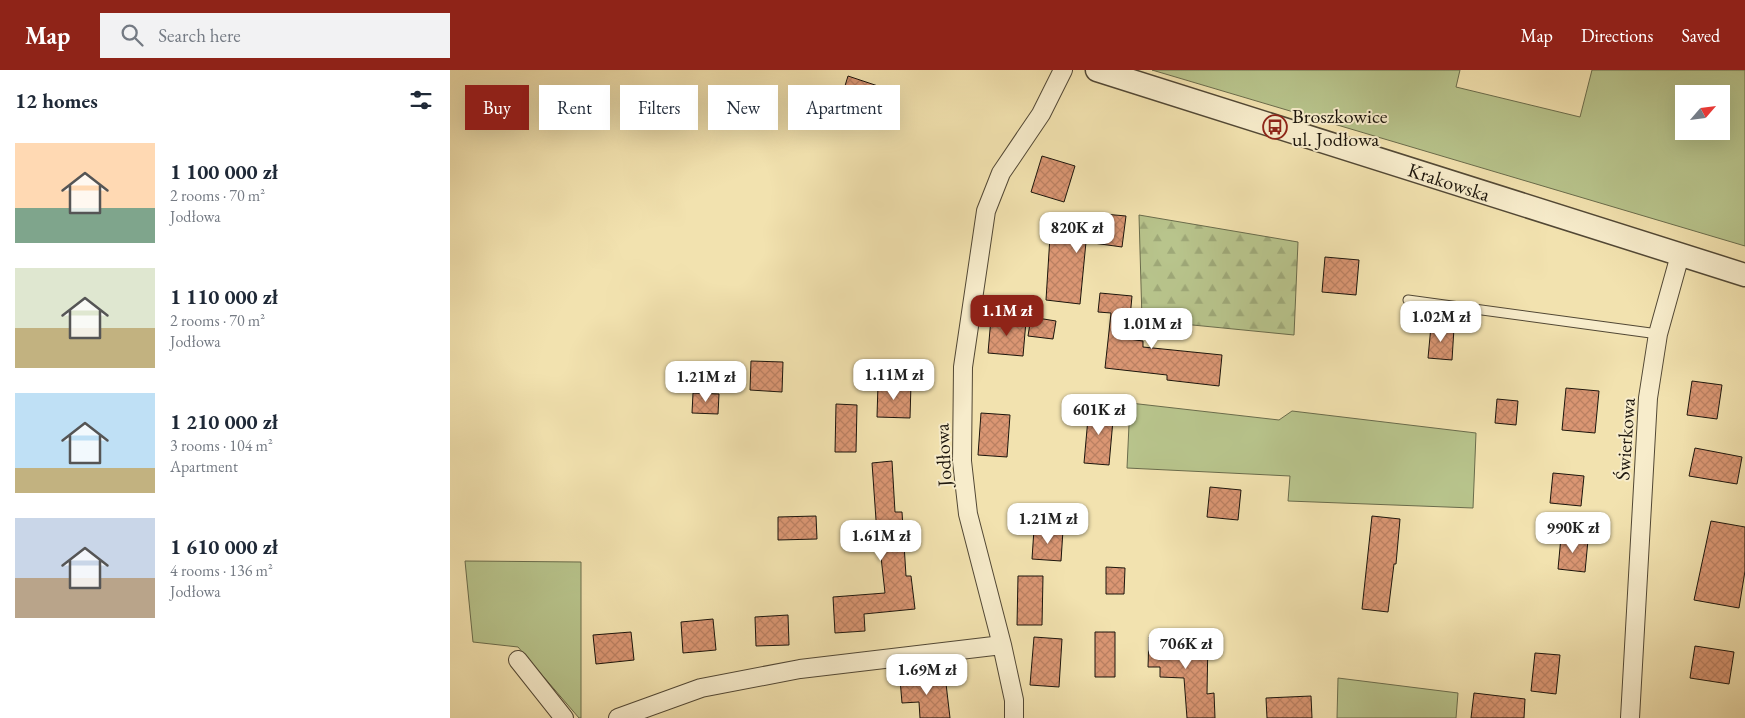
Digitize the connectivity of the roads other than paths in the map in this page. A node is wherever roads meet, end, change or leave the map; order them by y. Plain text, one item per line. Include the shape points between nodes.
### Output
1 (1063, 70) edge
2 (1097, 70) edge
3 (1680, 255) junction
4 (1745, 275) edge
5 (1408, 300) dead end
6 (1658, 334) junction
7 (1002, 645) junction
8 (518, 660) dead end
9 (564, 718) edge
10 (618, 718) edge
11 (1014, 718) edge
12 (1630, 718) edge

1 - 7 street, Jodłowa via 1041,114 1001,173 986,211 963,367 962,462 968,514
2 - 3 street, Krakowska
3 - 4 street, Krakowska
3 - 6 street, Świerkowa
5 - 6 lane
6 - 12 street, Świerkowa via 1648,398
7 - 10 street via 800,669 701,688
7 - 11 street, Jodłowa via 1014,700
8 - 9 street

